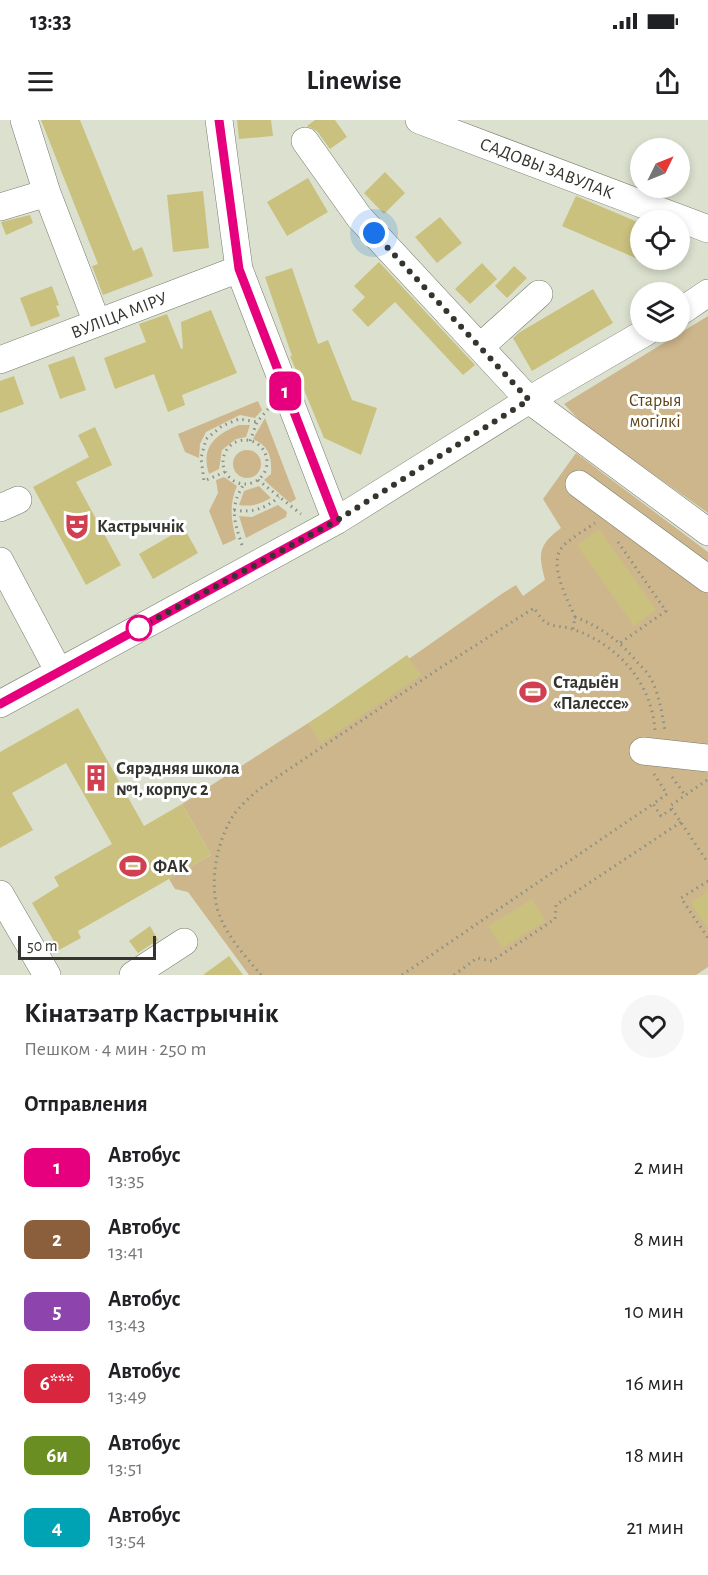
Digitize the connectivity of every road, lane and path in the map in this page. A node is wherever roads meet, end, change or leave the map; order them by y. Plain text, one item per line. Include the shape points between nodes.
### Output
1 (24, 120) edge
2 (219, 120) edge
3 (419, 120) edge
4 (305, 141) dead end
5 (46, 193) junction
6 (0, 207) edge
7 (708, 229) edge
8 (239, 269) junction
9 (708, 293) edge
10 (539, 294) dead end
11 (690, 305) edge
12 (98, 323) junction
13 (630, 341) edge
14 (480, 347) junction
15 (0, 360) edge
16 (529, 400) junction
17 (267, 409) dead end
18 (257, 422) junction
19 (250, 441) junction
20 (225, 472) junction
21 (258, 480) junction
22 (244, 484) junction
23 (579, 484) dead end
24 (279, 497) junction
25 (234, 510) junction
26 (301, 514) dead end
27 (602, 519) dead end
28 (336, 521) junction
29 (708, 532) edge
30 (615, 537) dead end
31 (242, 545) dead end
32 (1, 564) edge
33 (708, 579) edge
34 (575, 617) junction
35 (573, 629) junction
36 (620, 643) junction
37 (59, 672) junction
38 (0, 704) edge
39 (655, 752) junction
40 (708, 758) edge
41 (708, 779) edge
42 (685, 795) junction
43 (653, 804) junction
44 (672, 809) junction
45 (681, 822) junction
46 (708, 863) edge
47 (708, 881) edge
48 (0, 894) edge
49 (708, 938) edge
50 (184, 942) dead end
51 (47, 975) edge
52 (133, 975) edge
53 (261, 975) edge
54 (402, 975) edge
55 (454, 975) edge

1 - 5 street
2 - 8 street
3 - 7 street, САДОВЫ ЗАВУЛАК
4 - 14 street via 359,217
5 - 6 street
5 - 12 street
8 - 12 street, ВУЛІЦА МІРУ
8 - 28 street
9 - 11 street
10 - 14 street
12 - 15 street, ВУЛІЦА МІРУ
13 - 16 street
14 - 16 street
16 - 28 street
16 - 29 street
17 - 18 path
18 - 19 path
18 - 20 path via 239,419 206,439 201,458 204,481
19 - 20 path via 230,447 223,459
19 - 21 path via 266,454 266,468
20 - 22 path
21 - 22 path
21 - 24 path
22 - 25 path via 236,496
23 - 33 street
24 - 25 path via 248,513
24 - 26 path
25 - 31 path
27 - 34 path via 562,547 557,559 558,576
28 - 37 street
30 - 36 path via 666,611
32 - 37 street
34 - 35 path
34 - 36 path via 594,624
35 - 39 path via 602,643 639,679 655,721
35 - 53 path via 545,623 534,608 258,790 242,805 230,821 219,850 216,896 220,918 230,936
36 - 39 path via 650,677 660,704 666,736
37 - 38 street
39 - 40 street
39 - 42 path
39 - 43 path via 654,774 667,794
41 - 42 path
42 - 44 path via 670,806
43 - 44 path via 661,816
43 - 54 path
44 - 45 path
45 - 46 path
45 - 55 path via 556,905 555,919 492,961 477,958
47 - 49 path via 681,898
48 - 51 street
50 - 52 street

